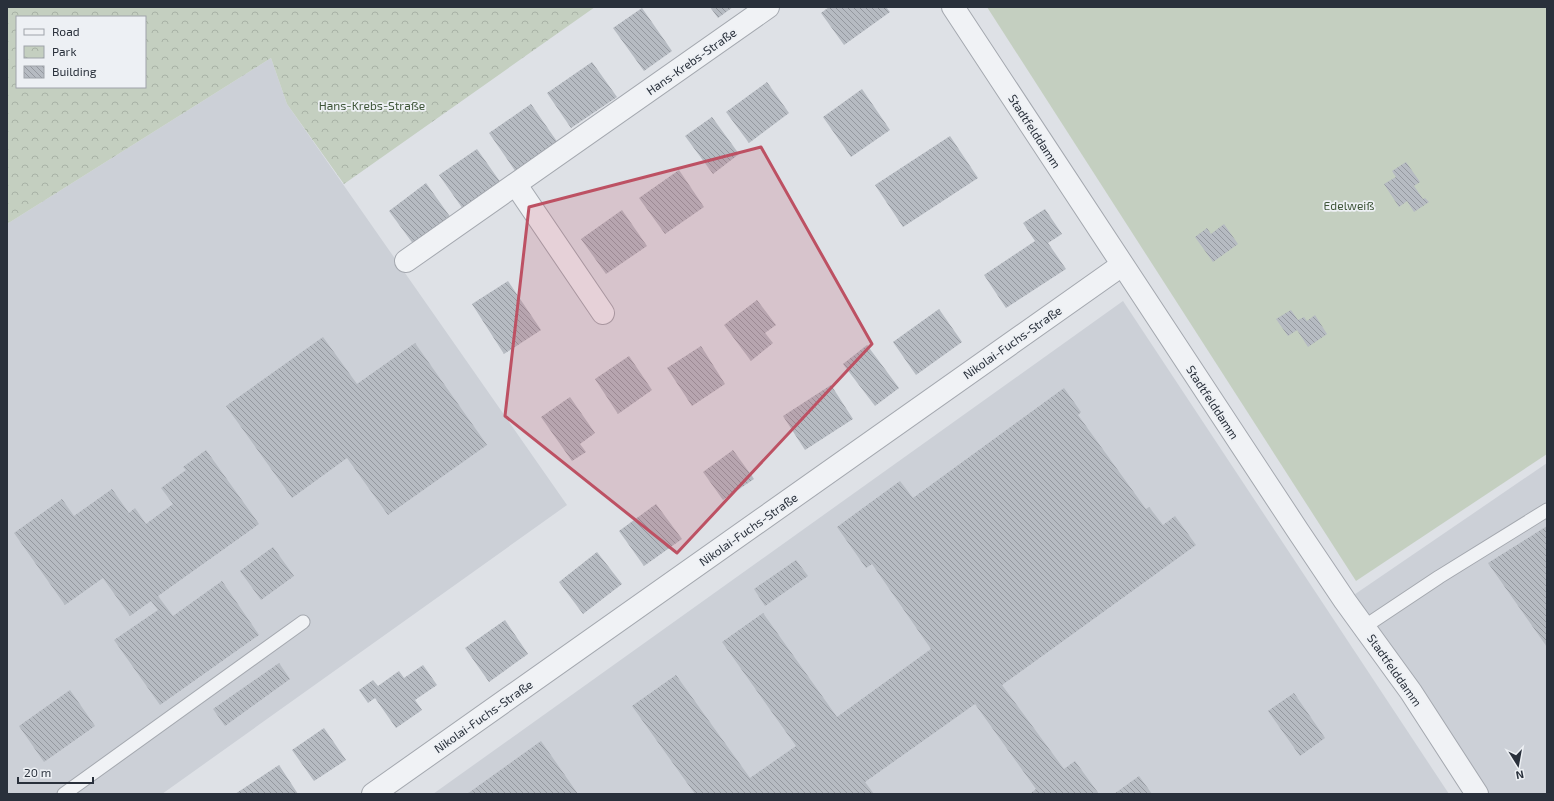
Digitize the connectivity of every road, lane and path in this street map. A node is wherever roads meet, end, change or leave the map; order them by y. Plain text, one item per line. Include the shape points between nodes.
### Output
1 (768, 7) edge
2 (953, 7) edge
3 (516, 185) junction
4 (406, 261) dead end
5 (1122, 264) junction
6 (603, 312) dead end
7 (1547, 510) edge
8 (303, 622) dead end
9 (1364, 627) junction
10 (64, 794) edge
11 (373, 794) edge
12 (1477, 794) edge

1 - 3 street, Hans-Krebs-Straße
2 - 5 street, Stadtfelddamm
3 - 4 street, Hans-Krebs-Straße
3 - 6 street
5 - 9 street, Stadtfelddamm via 1298,532
5 - 11 street, Nikolai-Fuchs-Straße
7 - 9 lane
8 - 10 lane
9 - 12 street, Stadtfelddamm via 1411,692

